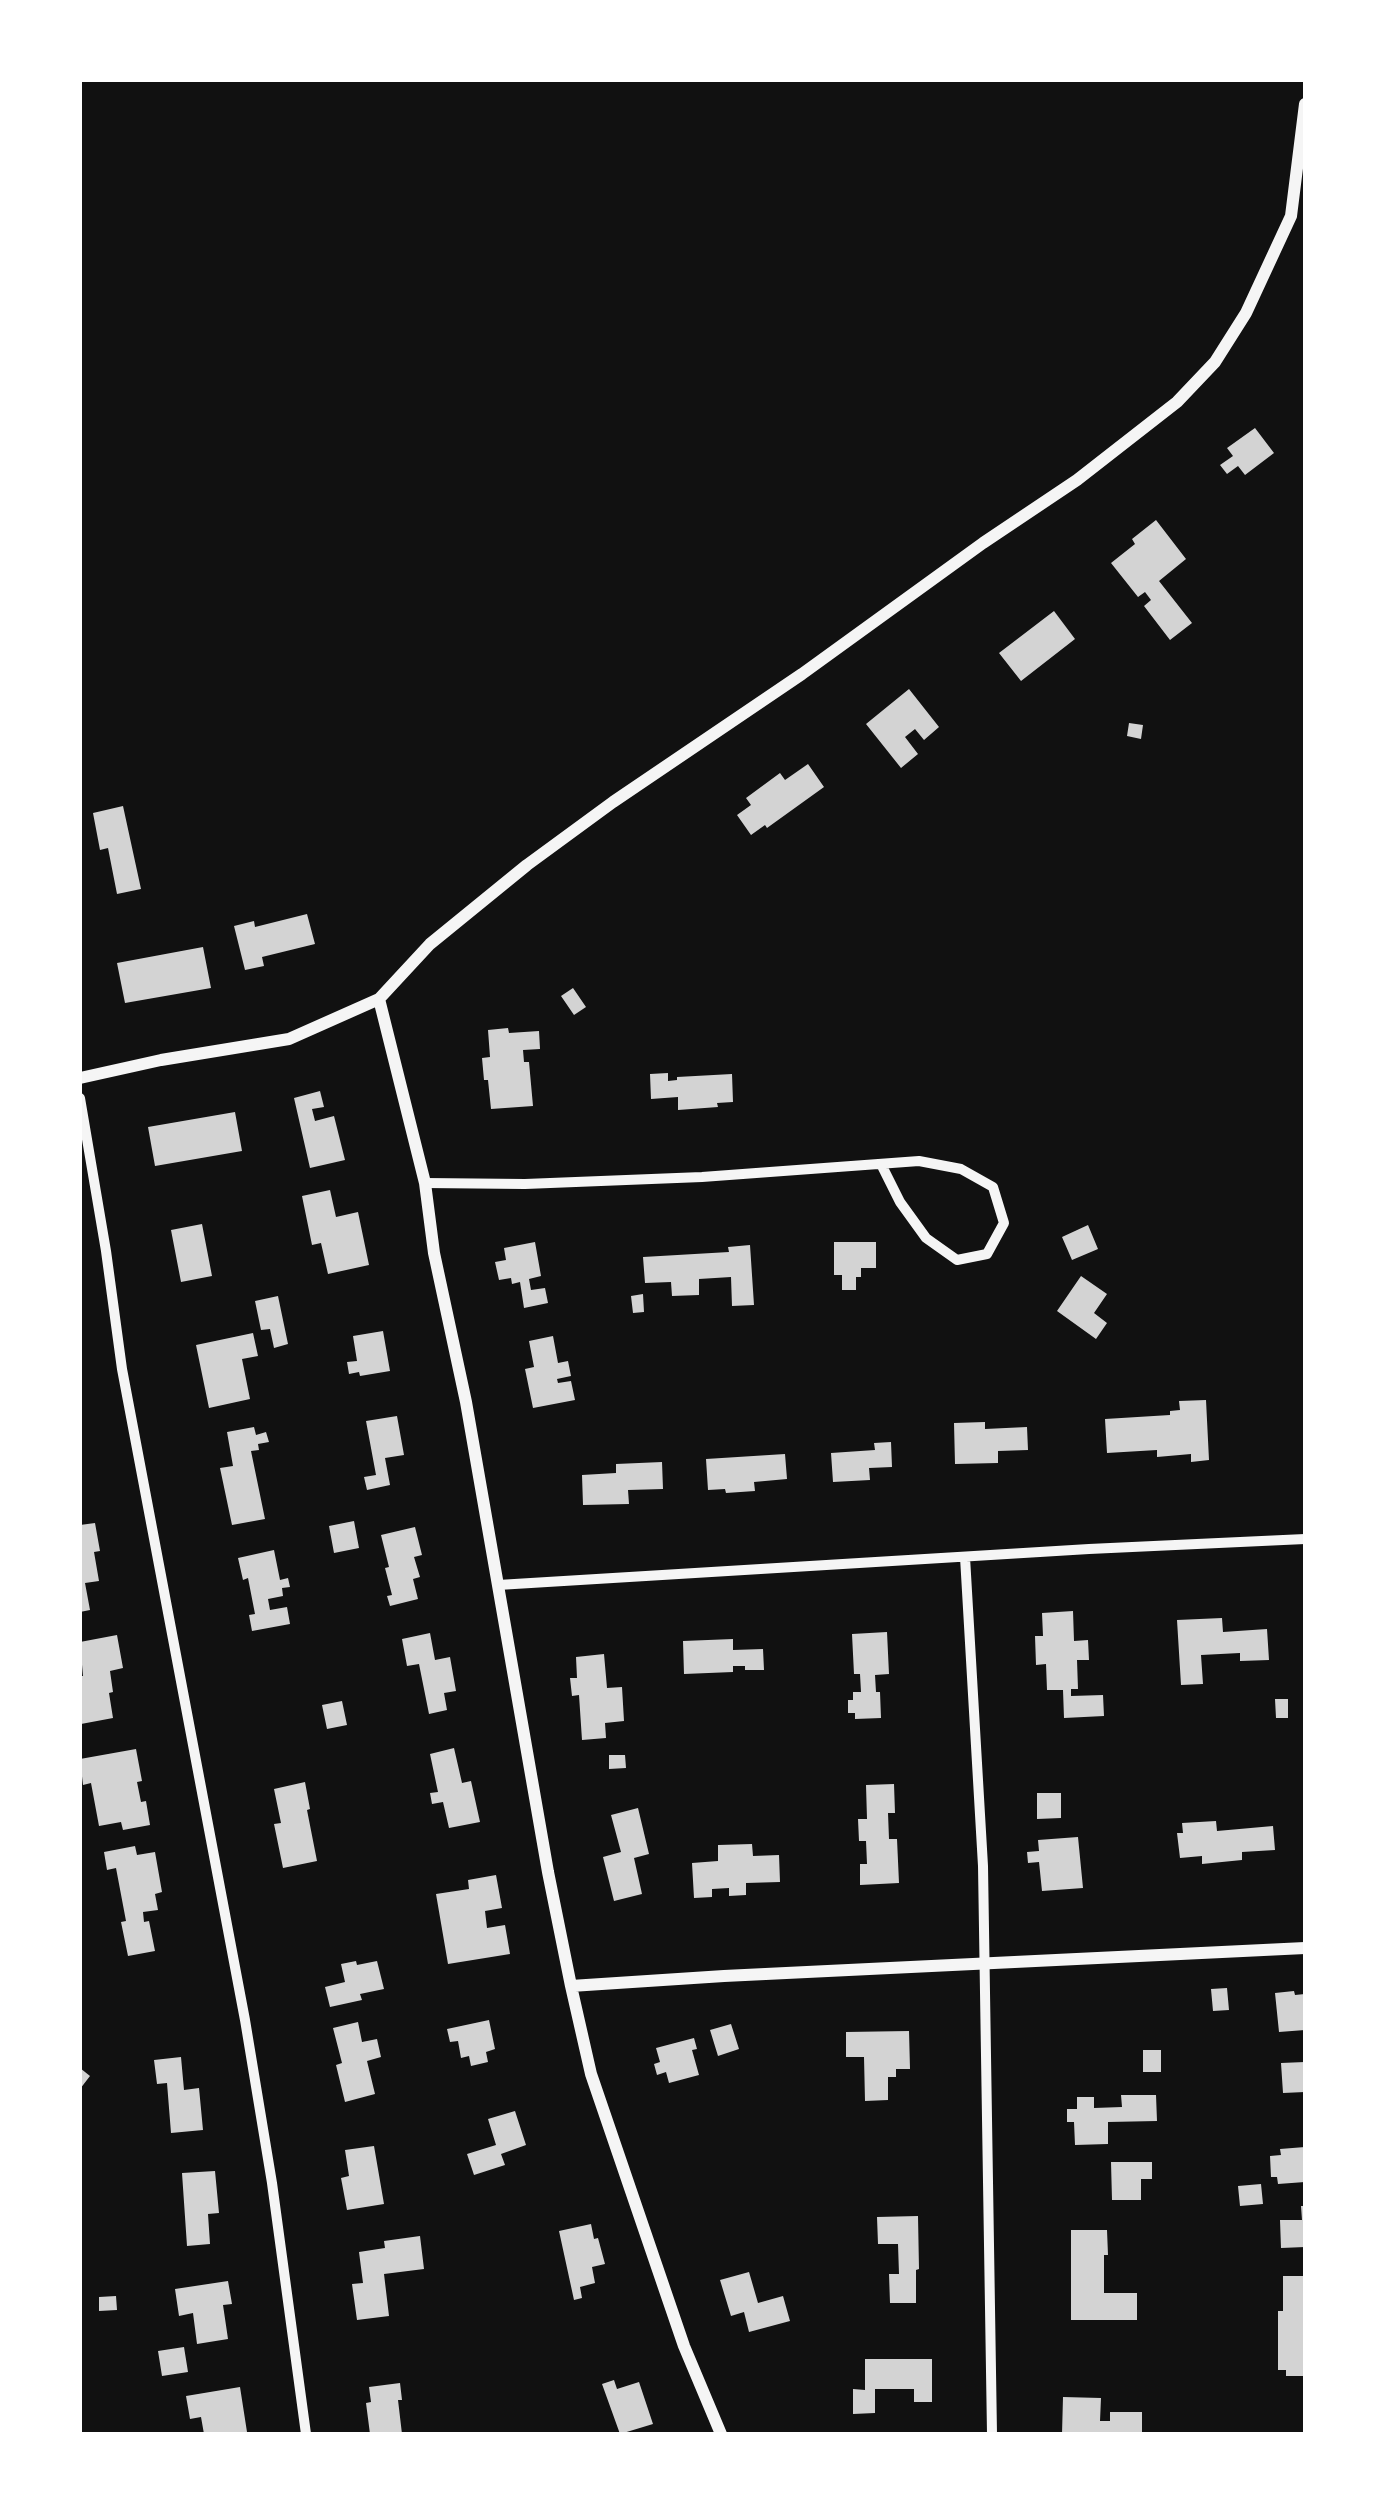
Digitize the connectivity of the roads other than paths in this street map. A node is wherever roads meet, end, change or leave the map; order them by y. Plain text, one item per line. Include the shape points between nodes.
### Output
1 (1305, 104) edge
2 (1298, 219) edge
3 (379, 999) junction
4 (80, 1078) edge
5 (80, 1098) edge
6 (881, 1164) junction
7 (426, 1183) junction
8 (1305, 1539) edge
9 (965, 1557) junction
10 (498, 1584) junction
11 (1305, 1948) edge
12 (985, 1963) junction
13 (570, 1986) junction
14 (306, 2434) edge
15 (720, 2434) edge
16 (992, 2434) edge

1 - 2 street
2 - 3 street via 1215,362 1177,402 1077,480 527,865 430,944
3 - 4 street via 289,1039
3 - 7 street
5 - 14 street via 122,1368 245,2020
6 - 6 street via 962,1168 993,1187 1004,1222 986,1254 956,1260 926,1238
6 - 7 street via 702,1177
7 - 10 street
8 - 9 street
9 - 10 street
9 - 12 street
10 - 13 street
11 - 12 street
12 - 13 street
12 - 16 street
13 - 15 street via 626,2181

